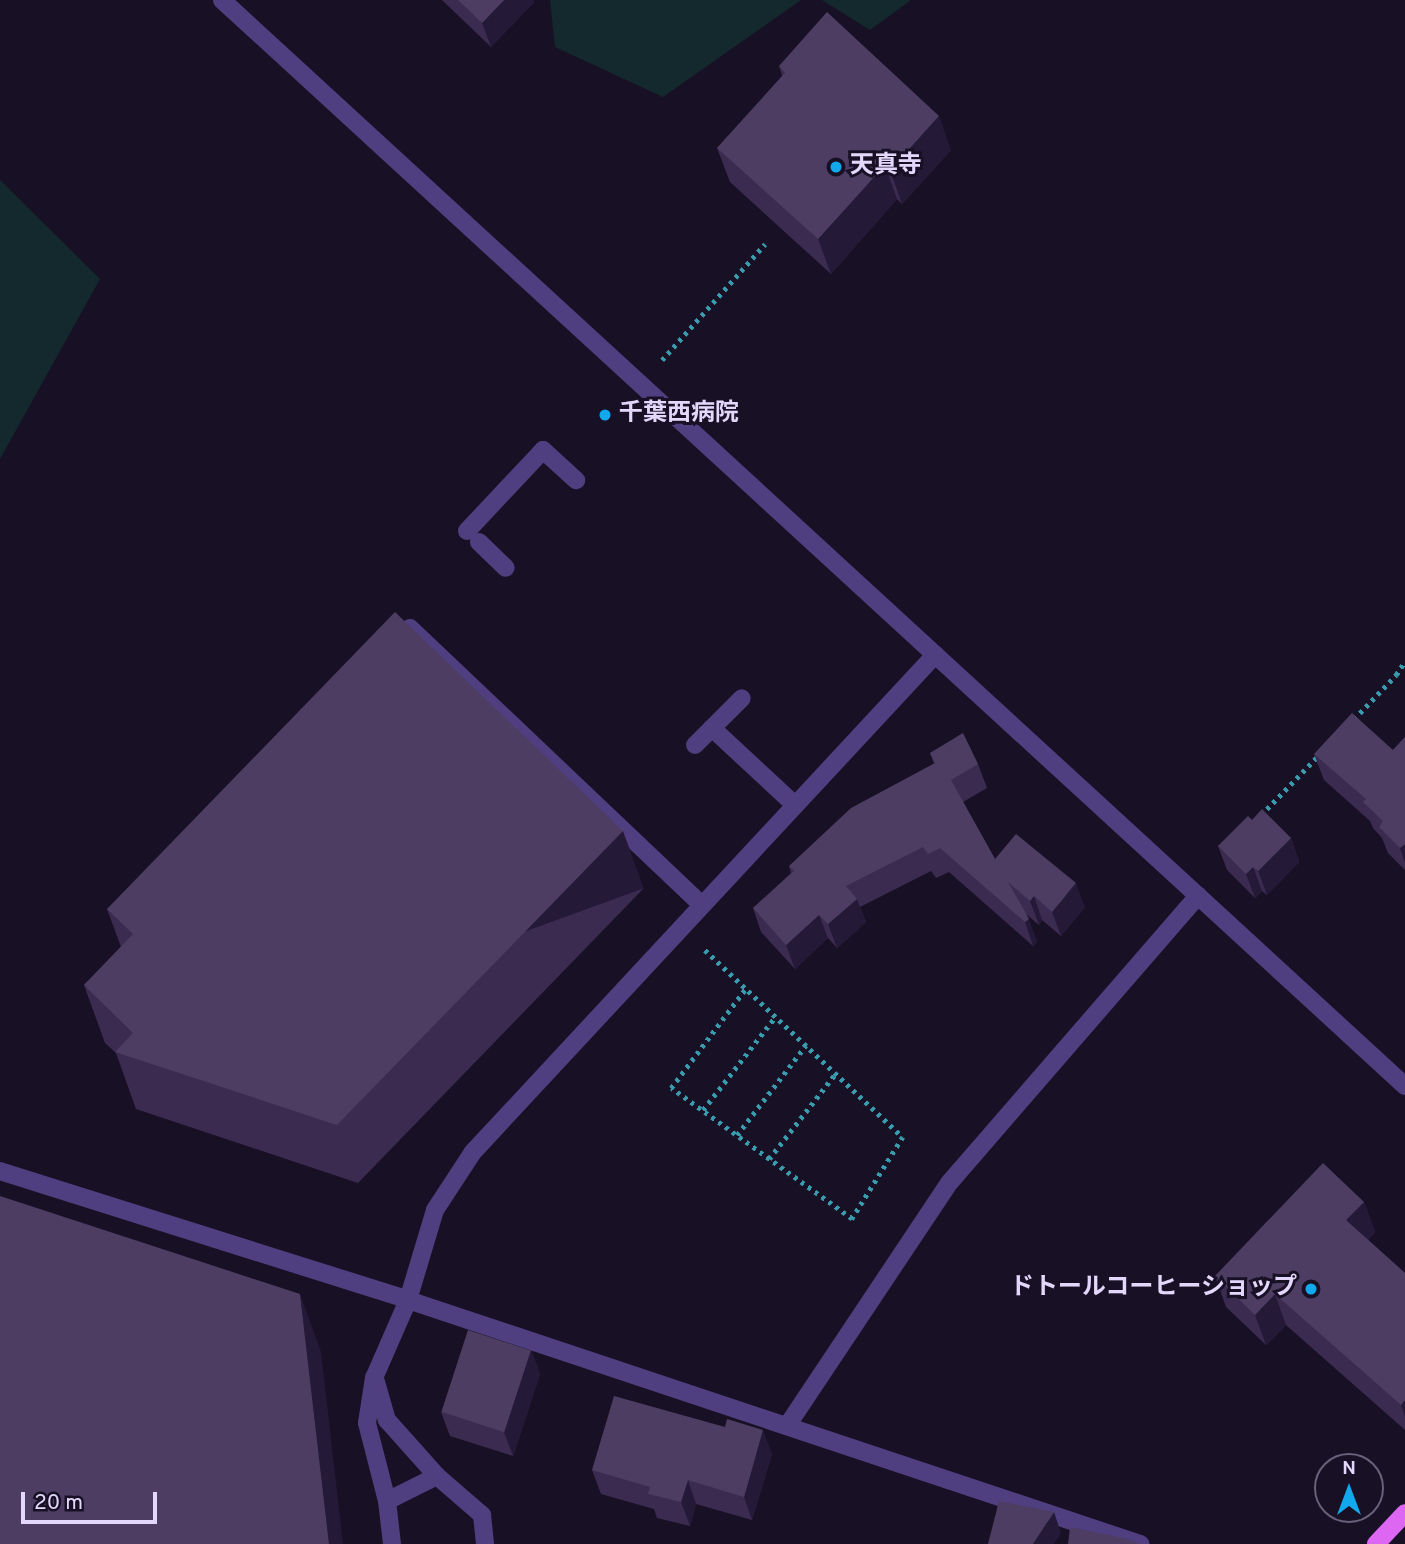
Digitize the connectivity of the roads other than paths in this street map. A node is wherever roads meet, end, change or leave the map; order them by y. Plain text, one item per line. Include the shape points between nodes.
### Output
1 (222, 0) edge
2 (576, 480) dead end
3 (506, 568) dead end
4 (395, 615) edge
5 (935, 655) junction
6 (742, 698) dead end
7 (712, 728) junction
8 (695, 745) dead end
9 (795, 805) junction
10 (1198, 896) junction
11 (702, 905) junction
12 (1405, 1086) edge
13 (0, 1171) edge
14 (408, 1300) junction
15 (374, 1378) junction
16 (787, 1426) junction
17 (437, 1476) junction
18 (387, 1501) junction
19 (1405, 1513) edge
20 (392, 1544) edge
21 (485, 1544) edge
22 (1140, 1544) edge
23 (1376, 1544) edge

1 - 5 street
2 - 3 street via 544,450 473,536
4 - 11 street
5 - 9 street
5 - 10 street
6 - 7 street
7 - 8 street
7 - 9 street
9 - 11 street
10 - 12 street
10 - 16 street via 950,1182
11 - 14 street via 473,1152 435,1210
13 - 14 street
14 - 15 street
14 - 16 street
15 - 17 street via 387,1420
15 - 18 street via 367,1423
16 - 22 street
17 - 18 street
17 - 21 street via 482,1515
18 - 20 street
19 - 23 main road

